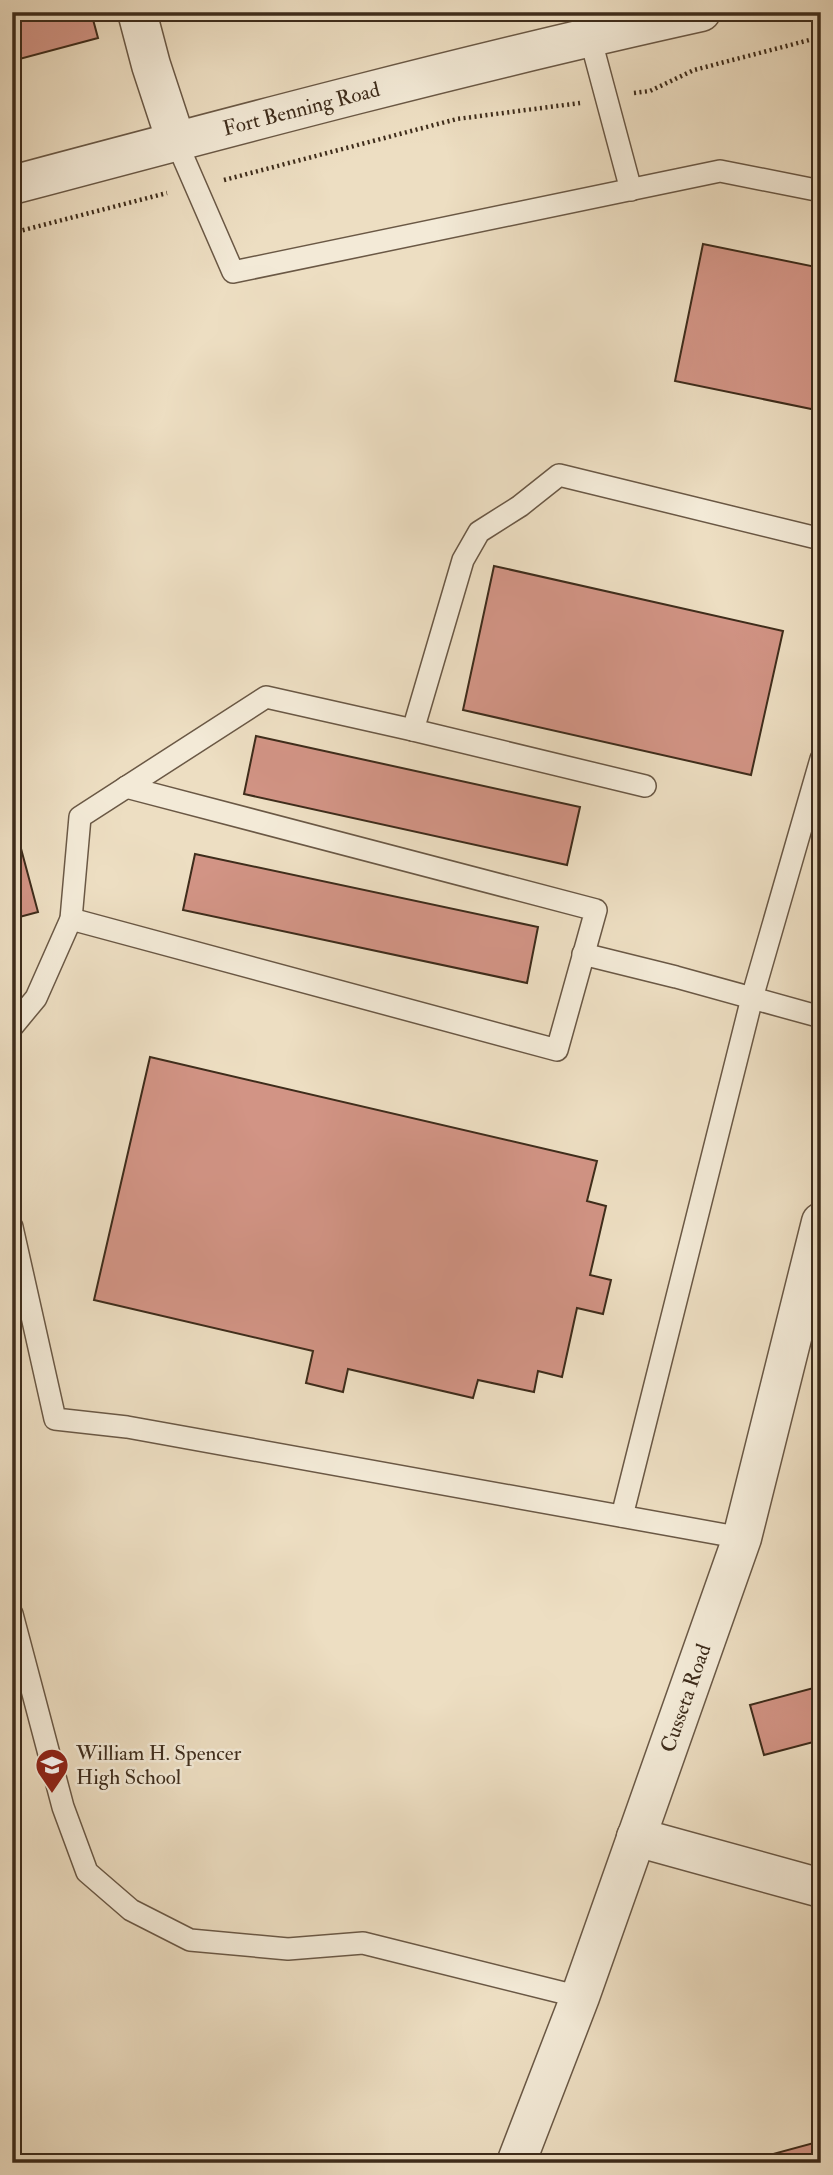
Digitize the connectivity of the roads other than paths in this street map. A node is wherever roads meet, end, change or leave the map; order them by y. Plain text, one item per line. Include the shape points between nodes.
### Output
1 (137, 12) edge
2 (631, 12) edge
3 (701, 12) edge
4 (590, 37) junction
5 (176, 141) junction
6 (12, 185) edge
7 (631, 190) junction
8 (821, 191) edge
9 (821, 539) edge
10 (413, 730) junction
11 (821, 759) edge
12 (645, 786) dead end
13 (126, 787) junction
14 (71, 919) junction
15 (583, 954) junction
16 (752, 999) junction
17 (821, 1017) edge
18 (12, 1027) edge
19 (821, 1222) edge
20 (12, 1227) edge
21 (622, 1516) junction
22 (742, 1538) junction
23 (12, 1615) edge
24 (636, 1837) junction
25 (821, 1888) edge
26 (580, 1997) junction
27 (516, 2163) edge

1 - 5 street
2 - 4 street, Fort Benning Road
3 - 4 street, Fort Benning Road
4 - 5 street, Fort Benning Road
4 - 7 lane
5 - 6 street, Fort Benning Road
5 - 7 lane via 233,272
7 - 8 lane via 720,171
9 - 10 lane via 559,475 479,532 463,560
10 - 12 lane
10 - 13 lane via 266,697
11 - 16 lane
13 - 14 lane via 80,817
13 - 15 lane via 596,910
14 - 15 lane via 557,1049
14 - 18 lane via 36,999
15 - 16 lane
16 - 17 lane
16 - 21 lane
19 - 22 street, Cusseta Road
20 - 21 lane via 55,1419 127,1427
21 - 22 lane
22 - 24 street, Cusseta Road
23 - 26 lane via 64,1807 87,1872 131,1910 190,1940 288,1949 363,1943
24 - 25 street
24 - 26 street, Cusseta Road
26 - 27 street, Cusseta Road

